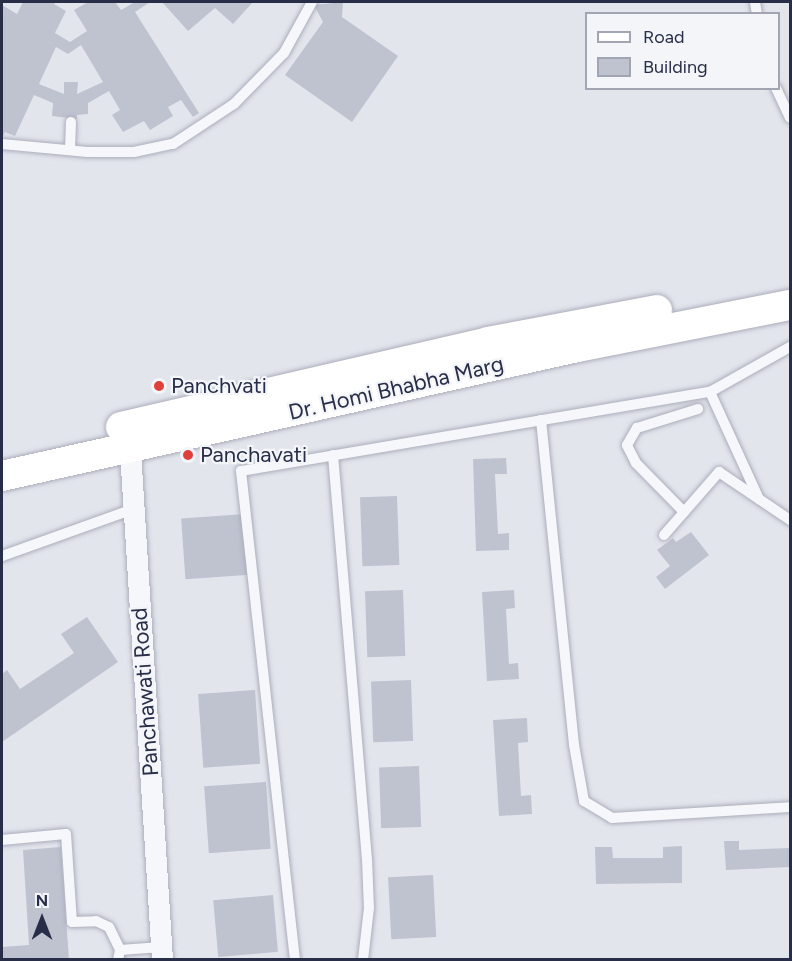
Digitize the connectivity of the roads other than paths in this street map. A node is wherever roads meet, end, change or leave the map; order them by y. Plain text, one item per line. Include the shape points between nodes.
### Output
1 (312, 2) edge
2 (777, 90) edge
3 (790, 118) edge
4 (70, 122) dead end
5 (2, 144) edge
6 (70, 150) junction
7 (790, 284) edge
8 (790, 305) edge
9 (790, 347) edge
10 (710, 392) junction
11 (698, 409) dead end
12 (541, 420) junction
13 (129, 435) junction
14 (2, 455) edge
15 (333, 455) junction
16 (2, 476) edge
17 (759, 499) junction
18 (133, 509) junction
19 (684, 512) junction
20 (790, 520) edge
21 (664, 535) dead end
22 (2, 556) edge
23 (790, 807) edge
24 (2, 840) edge
25 (161, 953) edge
26 (119, 955) edge
27 (295, 960) edge
28 (363, 960) edge

1 - 6 lane via 284,53 234,104 173,144 134,152
2 - 3 lane
4 - 6 lane
5 - 6 lane
7 - 13 main road, Dr. Homi Bhabha Marg via 488,342
8 - 13 main road, Dr. Homi Bhabha Marg
9 - 10 lane
10 - 12 lane
10 - 17 lane
11 - 19 lane via 637,428 627,445 636,463
12 - 15 lane
12 - 23 lane via 574,746 584,801 612,818
13 - 14 main road, Dr. Homi Bhabha Marg
13 - 16 main road, Dr. Homi Bhabha Marg
13 - 18 street, Panchawati Road
15 - 27 lane via 241,471
15 - 28 lane via 368,859 369,908
17 - 19 lane via 719,472
17 - 20 lane
18 - 22 lane
18 - 25 street, Panchawati Road
19 - 21 lane
24 - 26 lane via 66,834 72,922 96,921 109,927
25 - 26 lane

